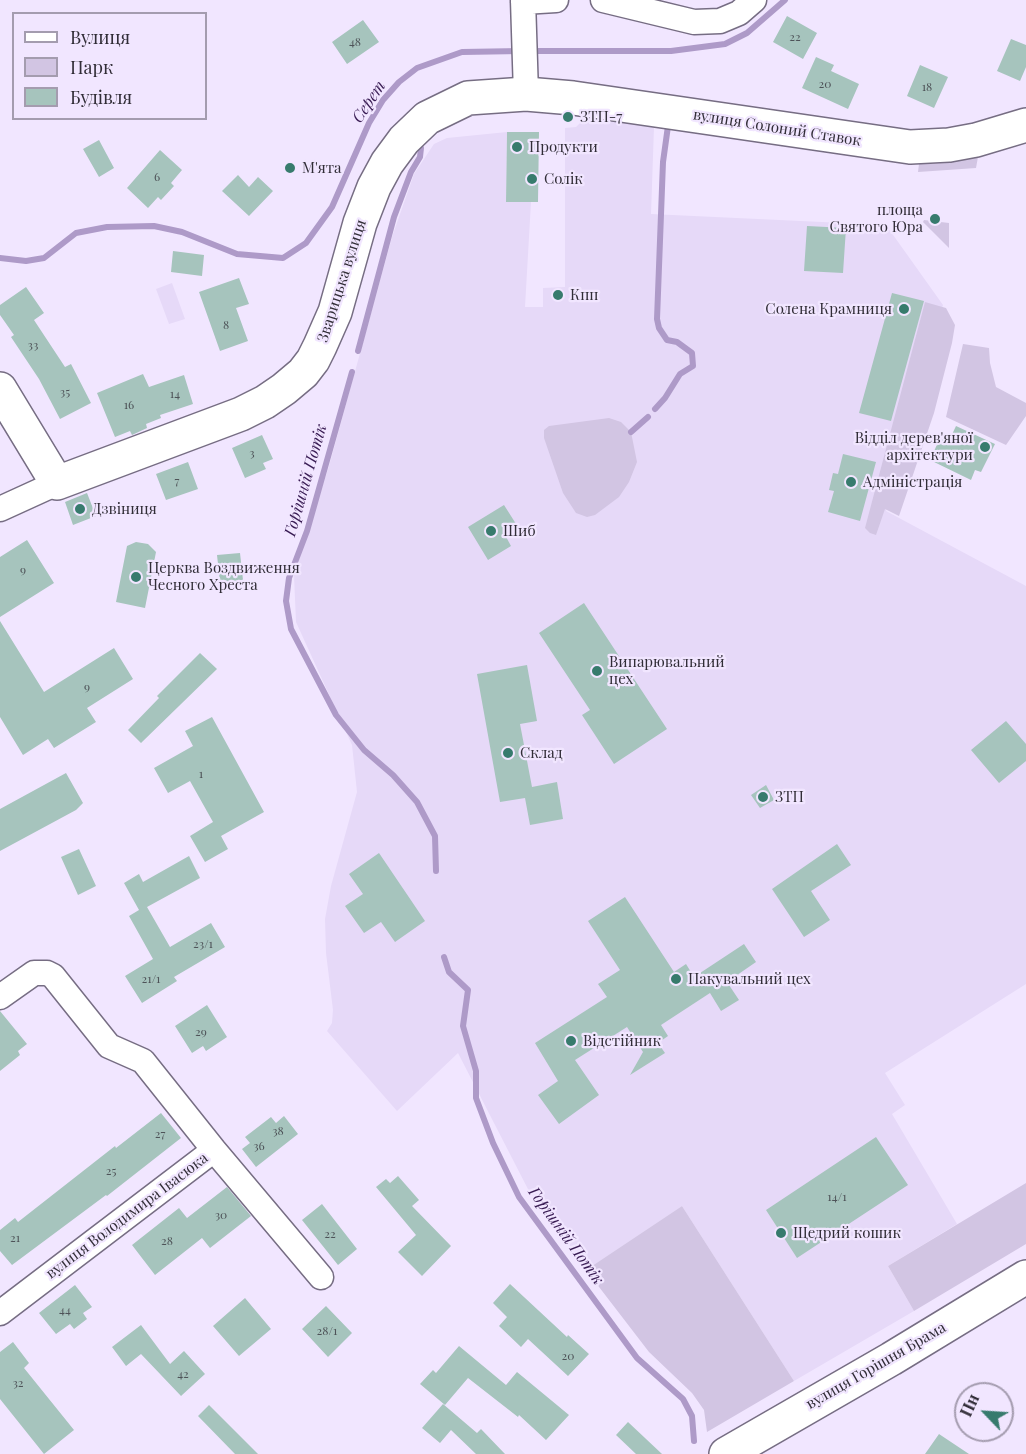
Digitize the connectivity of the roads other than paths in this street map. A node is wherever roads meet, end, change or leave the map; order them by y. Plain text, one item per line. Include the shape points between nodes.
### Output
1 (556, 0) edge
2 (603, 0) edge
3 (754, 0) edge
4 (523, 1) edge
5 (526, 80) junction
6 (1026, 124) edge
7 (0, 389) edge
8 (57, 483) junction
9 (0, 509) edge
10 (0, 997) edge
11 (214, 1150) junction
12 (321, 1276) dead end
13 (1026, 1277) edge
14 (0, 1313) edge
15 (726, 1454) edge

1 - 4 street
2 - 3 street via 694,22 720,21
4 - 5 street
5 - 6 street, вулиця Солоний Ставок via 573,98 910,147 949,145
5 - 8 street, Зварицька вулиця via 468,98 427,118 404,140 374,187 320,346 303,373 285,389 241,414
7 - 8 street
8 - 9 street, Зварицька вулиця
10 - 11 street, вулиця Володимира Івасюка via 34,973 53,976 109,1046 143,1061
11 - 12 street
11 - 14 street, вулиця Володимира Івасюка
13 - 15 street, вулиця Горішня Брама

